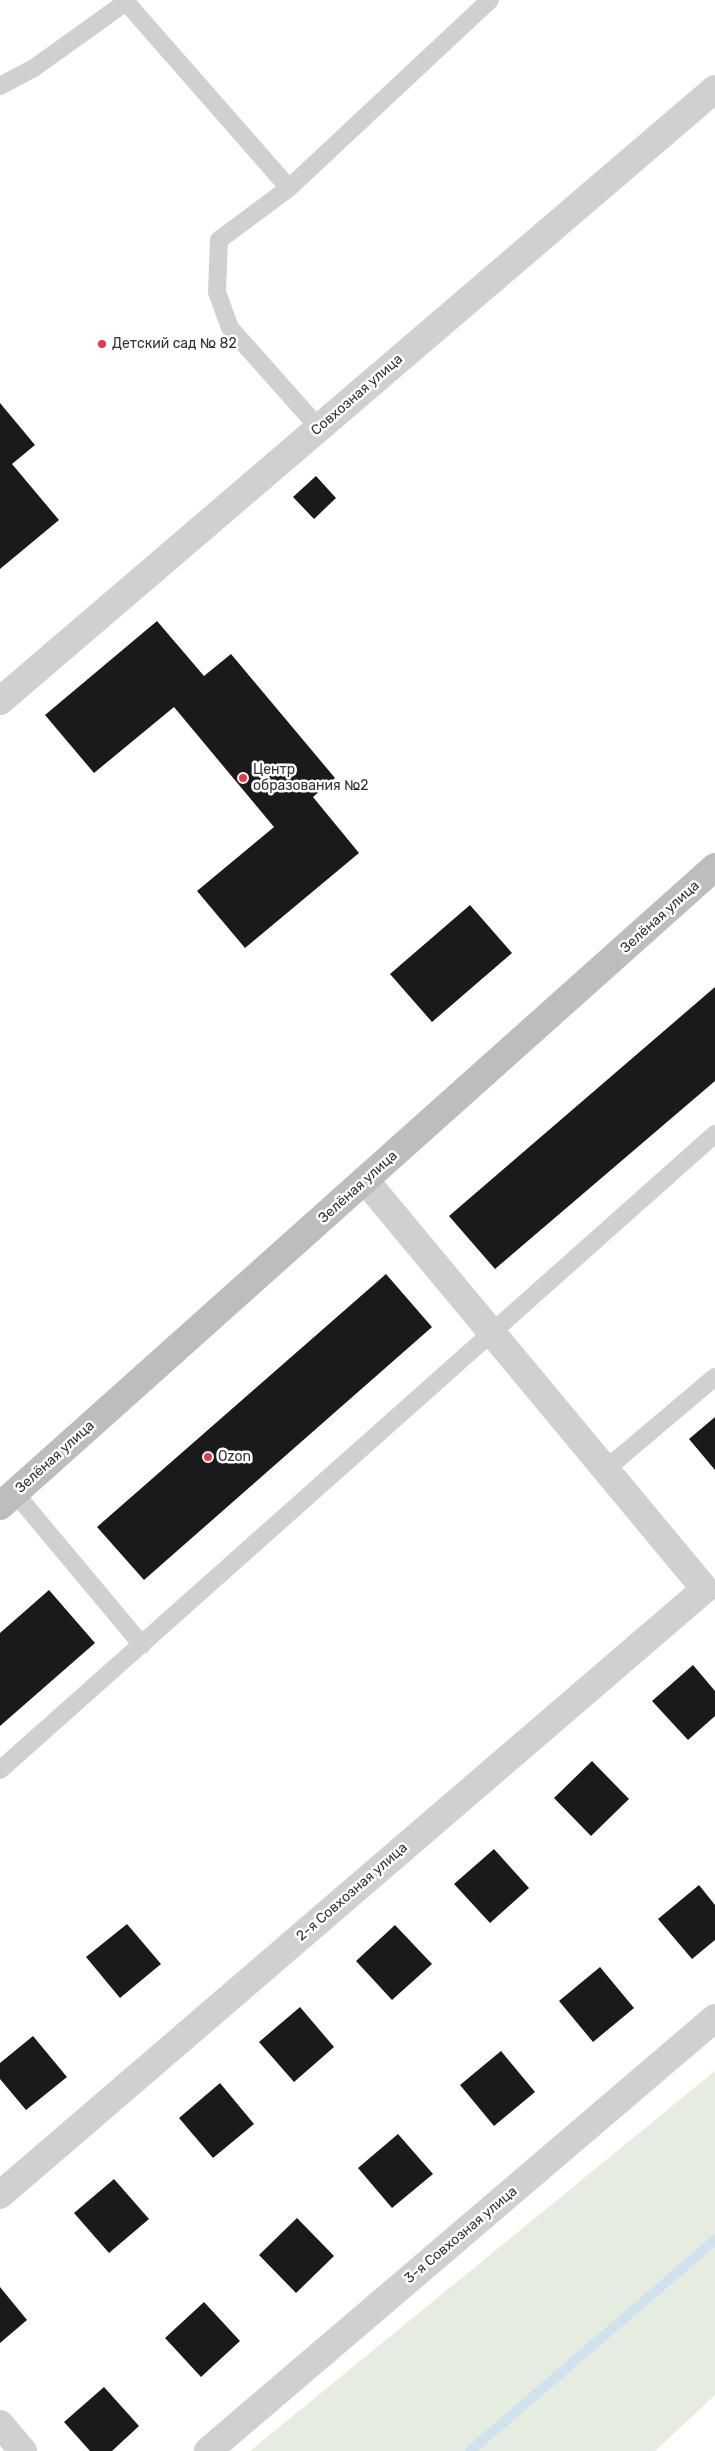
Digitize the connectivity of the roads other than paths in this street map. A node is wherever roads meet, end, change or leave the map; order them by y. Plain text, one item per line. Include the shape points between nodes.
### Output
1 (490, 0) edge
2 (126, 1) edge
3 (0, 86) edge
4 (715, 89) edge
5 (289, 188) junction
6 (319, 428) junction
7 (0, 701) edge
8 (715, 867) edge
9 (715, 1134) edge
10 (365, 1180) junction
11 (493, 1333) junction
12 (715, 1377) edge
13 (606, 1469) junction
14 (7, 1500) edge
15 (710, 1595) edge
16 (142, 1645) junction
17 (0, 1770) edge
18 (715, 2018) edge
19 (0, 2195) edge
20 (0, 2424) edge
21 (23, 2451) edge
22 (208, 2451) edge

1 - 5 lane
2 - 3 lane via 34,68
2 - 5 lane
4 - 6 street, Совхозная улица
5 - 6 lane via 219,240 217,292 230,328
6 - 7 street, Совхозная улица
8 - 10 street, Зелёная улица
9 - 11 lane
10 - 11 street
10 - 14 street, Зелёная улица
11 - 13 street
11 - 16 lane
12 - 13 lane
13 - 15 street
14 - 16 lane
15 - 19 street, 2-я Совхозная улица
16 - 17 lane
18 - 22 street, 3-я Совхозная улица
20 - 21 street

